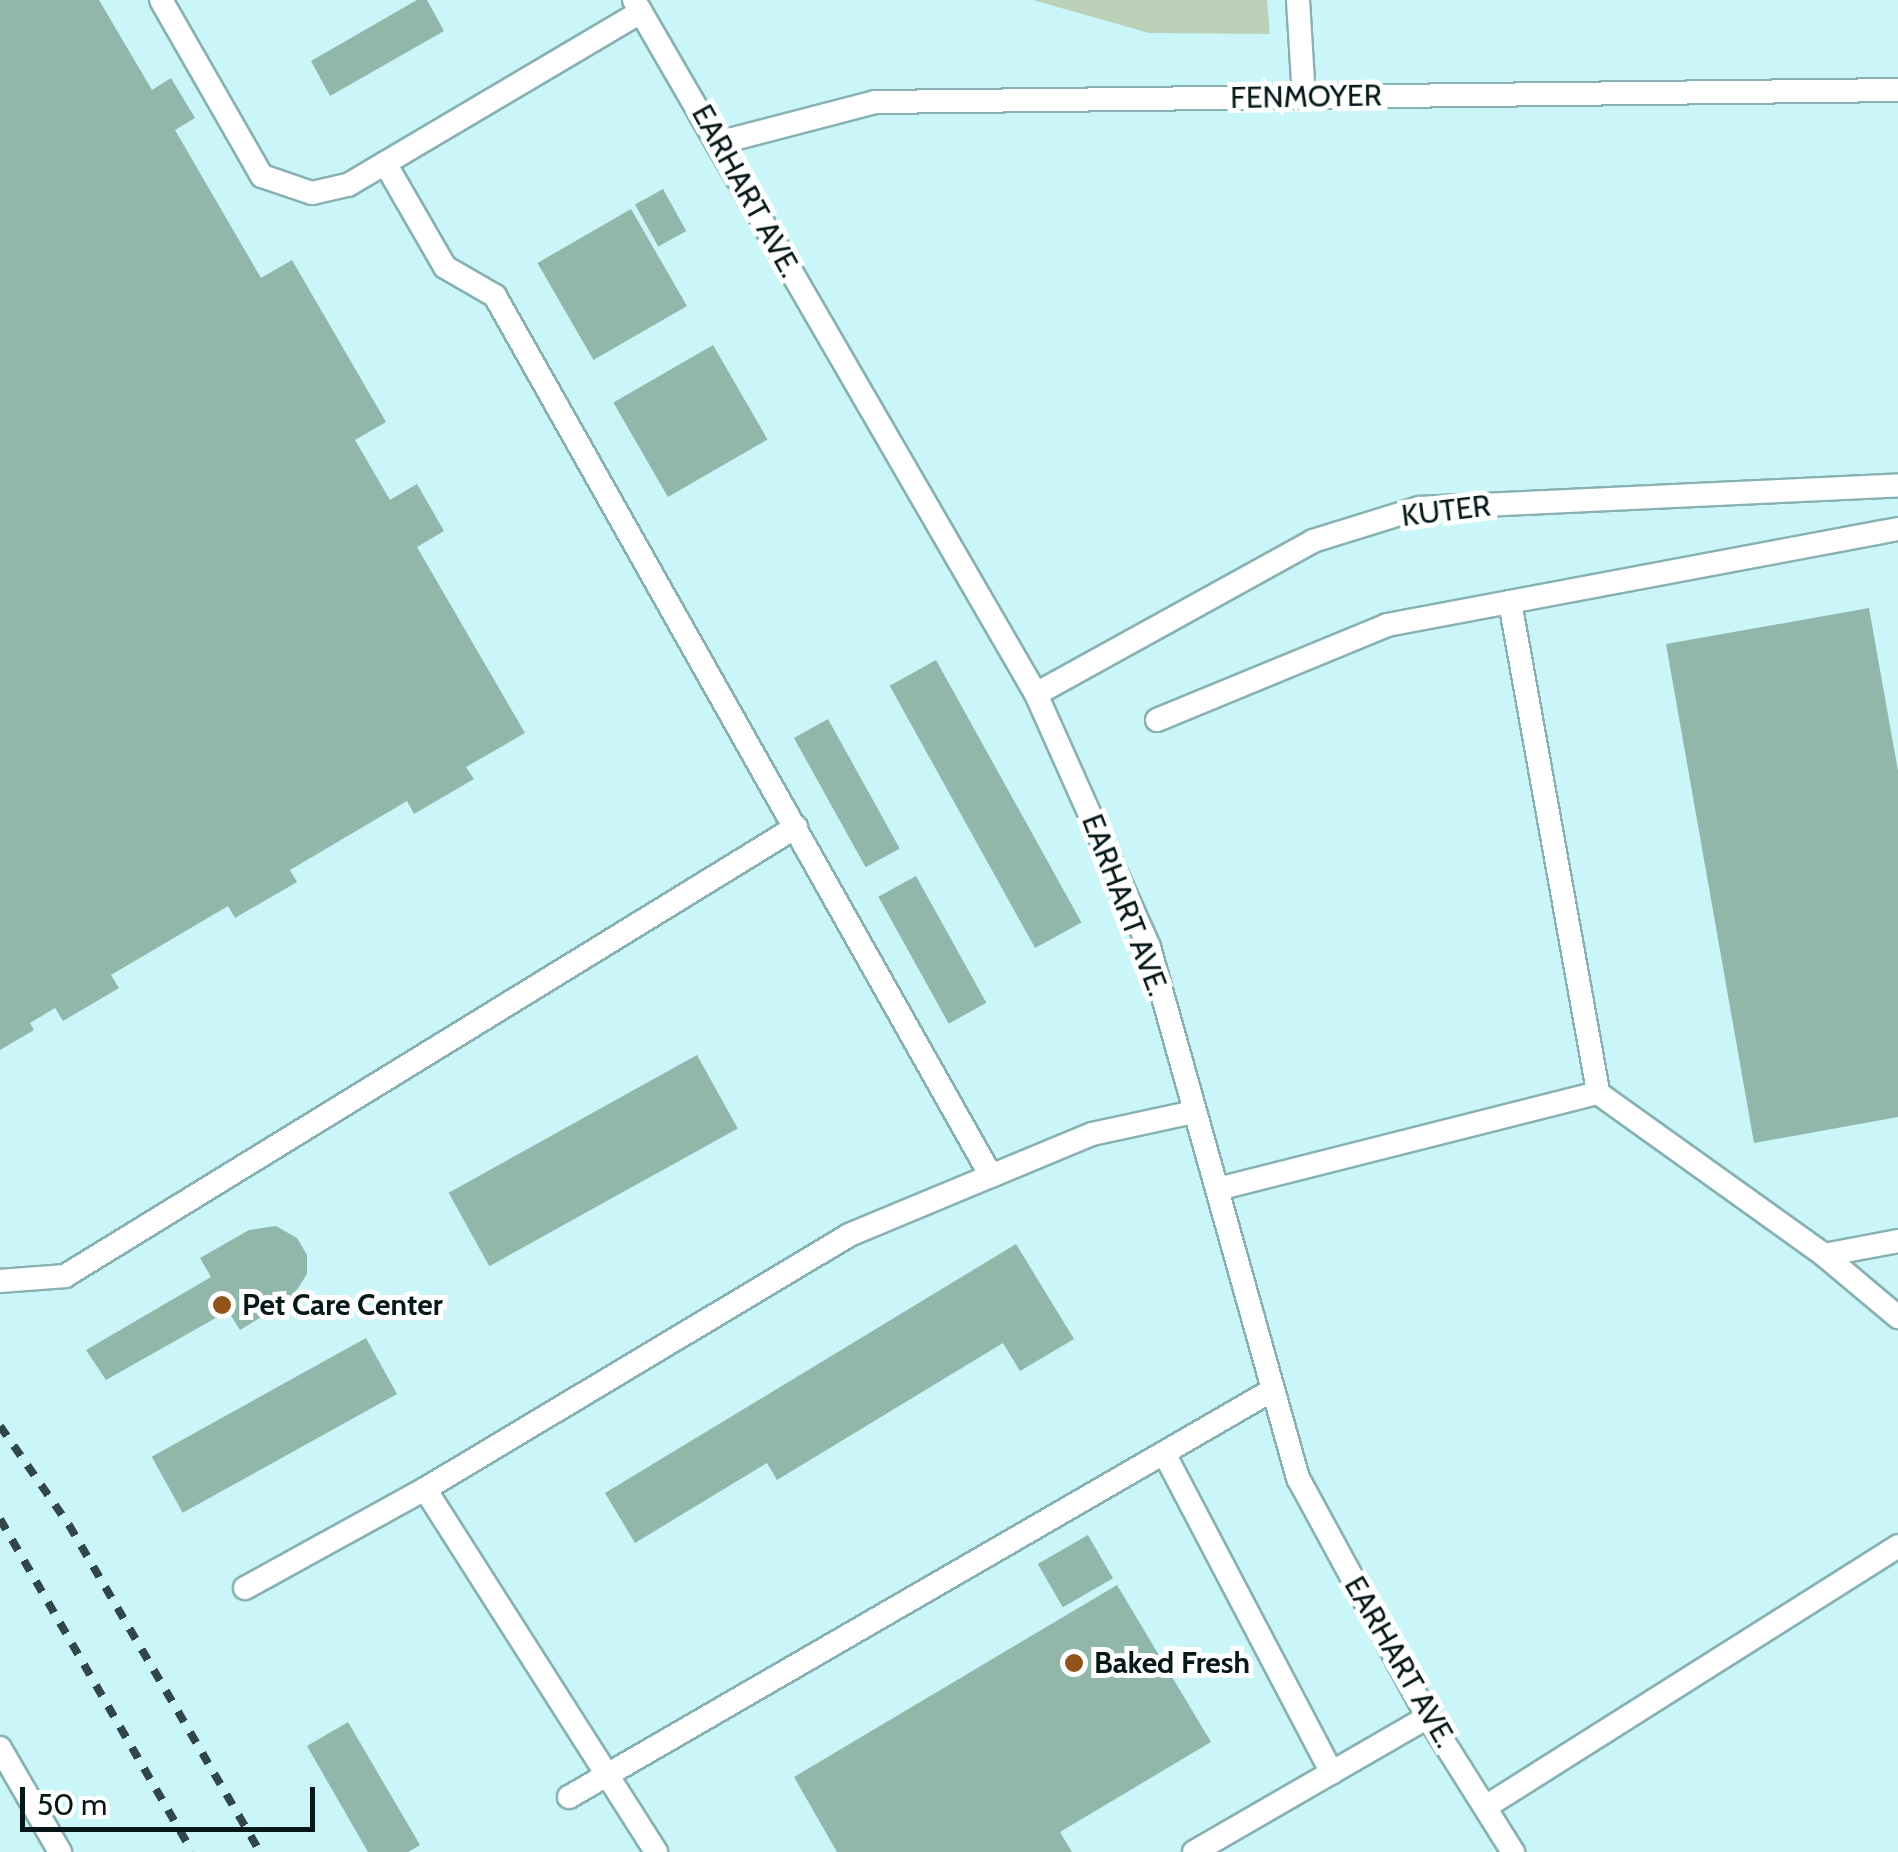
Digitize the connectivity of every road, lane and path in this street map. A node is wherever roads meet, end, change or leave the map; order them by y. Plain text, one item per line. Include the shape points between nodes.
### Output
1 (161, 0) edge
2 (1298, 0) edge
3 (638, 6) edge
4 (1898, 90) edge
5 (1304, 98) junction
6 (718, 142) junction
7 (385, 163) junction
8 (1898, 486) edge
9 (1898, 529) edge
10 (1510, 602) junction
11 (1036, 694) junction
12 (1157, 720) dead end
13 (796, 828) junction
14 (1598, 1093) junction
15 (1194, 1112) junction
16 (992, 1176) junction
17 (1218, 1190) junction
18 (1898, 1241) edge
19 (1824, 1256) junction
20 (0, 1281) edge
21 (1898, 1317) edge
22 (1269, 1392) junction
23 (1165, 1455) junction
24 (426, 1489) junction
25 (1898, 1546) edge
26 (246, 1588) dead end
27 (1428, 1717) junction
28 (0, 1748) edge
29 (1332, 1773) junction
30 (608, 1776) junction
31 (569, 1797) dead end
32 (1487, 1806) junction
33 (60, 1852) edge
34 (656, 1852) edge
35 (1194, 1852) edge
36 (1513, 1852) edge

1 - 7 lane via 262,176 312,192 348,184
2 - 5 lane
3 - 6 lane, EARHART AVE.
3 - 7 lane
4 - 5 lane, FENMOYER
5 - 6 lane, FENMOYER via 875,102
6 - 11 lane, EARHART AVE.
7 - 13 lane via 445,267 494,296
8 - 11 lane, KUTER via 1419,508 1313,541
9 - 10 lane
10 - 12 lane via 1386,625
10 - 14 lane
11 - 15 lane, EARHART AVE. via 1148,947
13 - 16 lane
13 - 20 lane via 65,1276
14 - 17 lane
14 - 19 lane
15 - 16 lane via 1092,1134
15 - 17 lane, EARHART AVE.
16 - 24 lane via 849,1235
17 - 22 lane, EARHART AVE.
18 - 19 lane
19 - 21 lane
22 - 23 lane
22 - 27 lane, EARHART AVE. via 1298,1478
23 - 29 lane
23 - 30 lane
24 - 26 lane
24 - 30 lane
25 - 32 lane
27 - 29 lane
27 - 32 lane, EARHART AVE.
28 - 33 lane
29 - 35 lane
30 - 31 lane
30 - 34 lane
32 - 36 lane, EARHART AVE.

